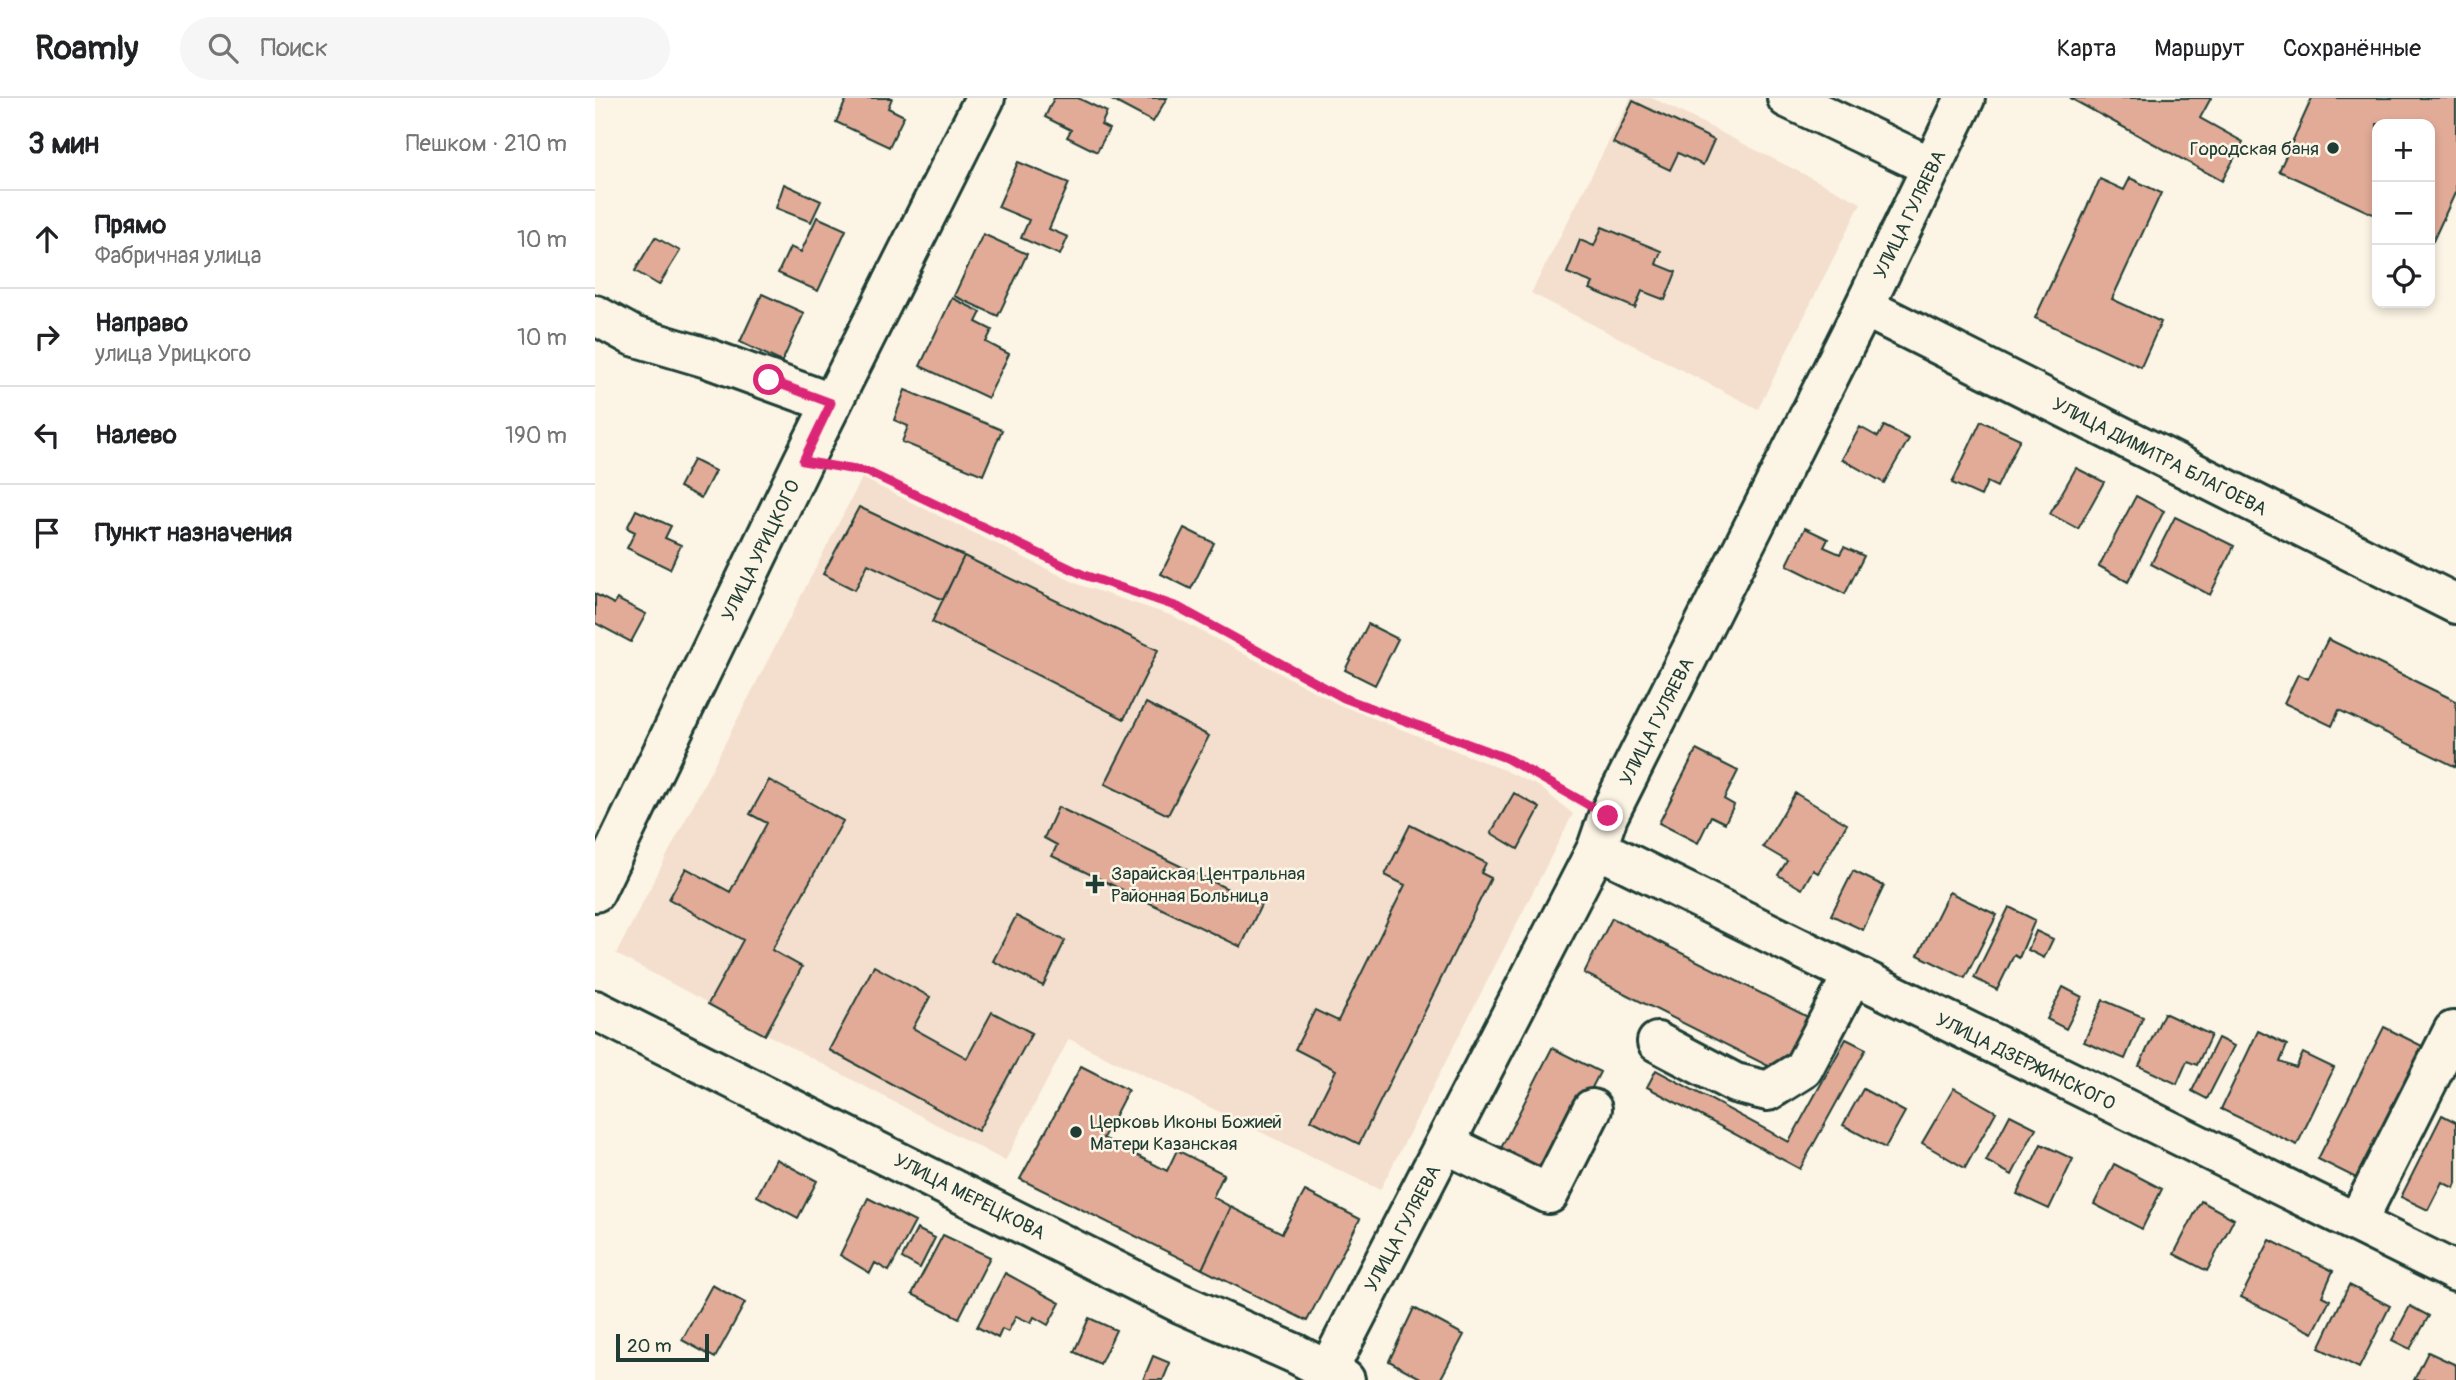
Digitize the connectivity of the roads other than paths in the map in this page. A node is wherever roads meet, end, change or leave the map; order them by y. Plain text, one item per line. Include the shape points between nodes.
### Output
1 (985, 98) edge
2 (1787, 98) edge
3 (1965, 98) edge
4 (1932, 167) junction
5 (1864, 307) junction
6 (595, 316) edge
7 (831, 403) junction
8 (2456, 604) edge
9 (1602, 832) junction
10 (595, 892) edge
11 (1852, 975) junction
12 (595, 1010) edge
13 (2453, 1031) dead end
14 (1657, 1042) dead end
15 (1592, 1109) dead end
16 (1446, 1144) junction
17 (2357, 1222) junction
18 (2456, 1272) edge
19 (1332, 1377) edge

1 - 7 street, УЛИЦА УРИЦКОГО
2 - 4 street
3 - 4 street, УЛИЦА ГУЛЯЕВА
4 - 5 street, УЛИЦА ГУЛЯЕВА
5 - 8 street, УЛИЦА ДИМИТРА БЛАГОЕВА
5 - 9 street, УЛИЦА ГУЛЯЕВА
6 - 7 street via 633,336
7 - 10 street, УЛИЦА УРИЦКОГО
9 - 11 street, УЛИЦА ДЗЕРЖИНСКОГО
9 - 16 street, УЛИЦА ГУЛЯЕВА
11 - 14 street via 1803,1069 1767,1091 1735,1083
11 - 17 street, УЛИЦА ДЗЕРЖИНСКОГО
12 - 19 street, УЛИЦА МЕРЕЦКОВА
13 - 17 street
15 - 16 street via 1549,1194
16 - 19 street, УЛИЦА ГУЛЯЕВА
17 - 18 street, УЛИЦА ДЗЕРЖИНСКОГО

